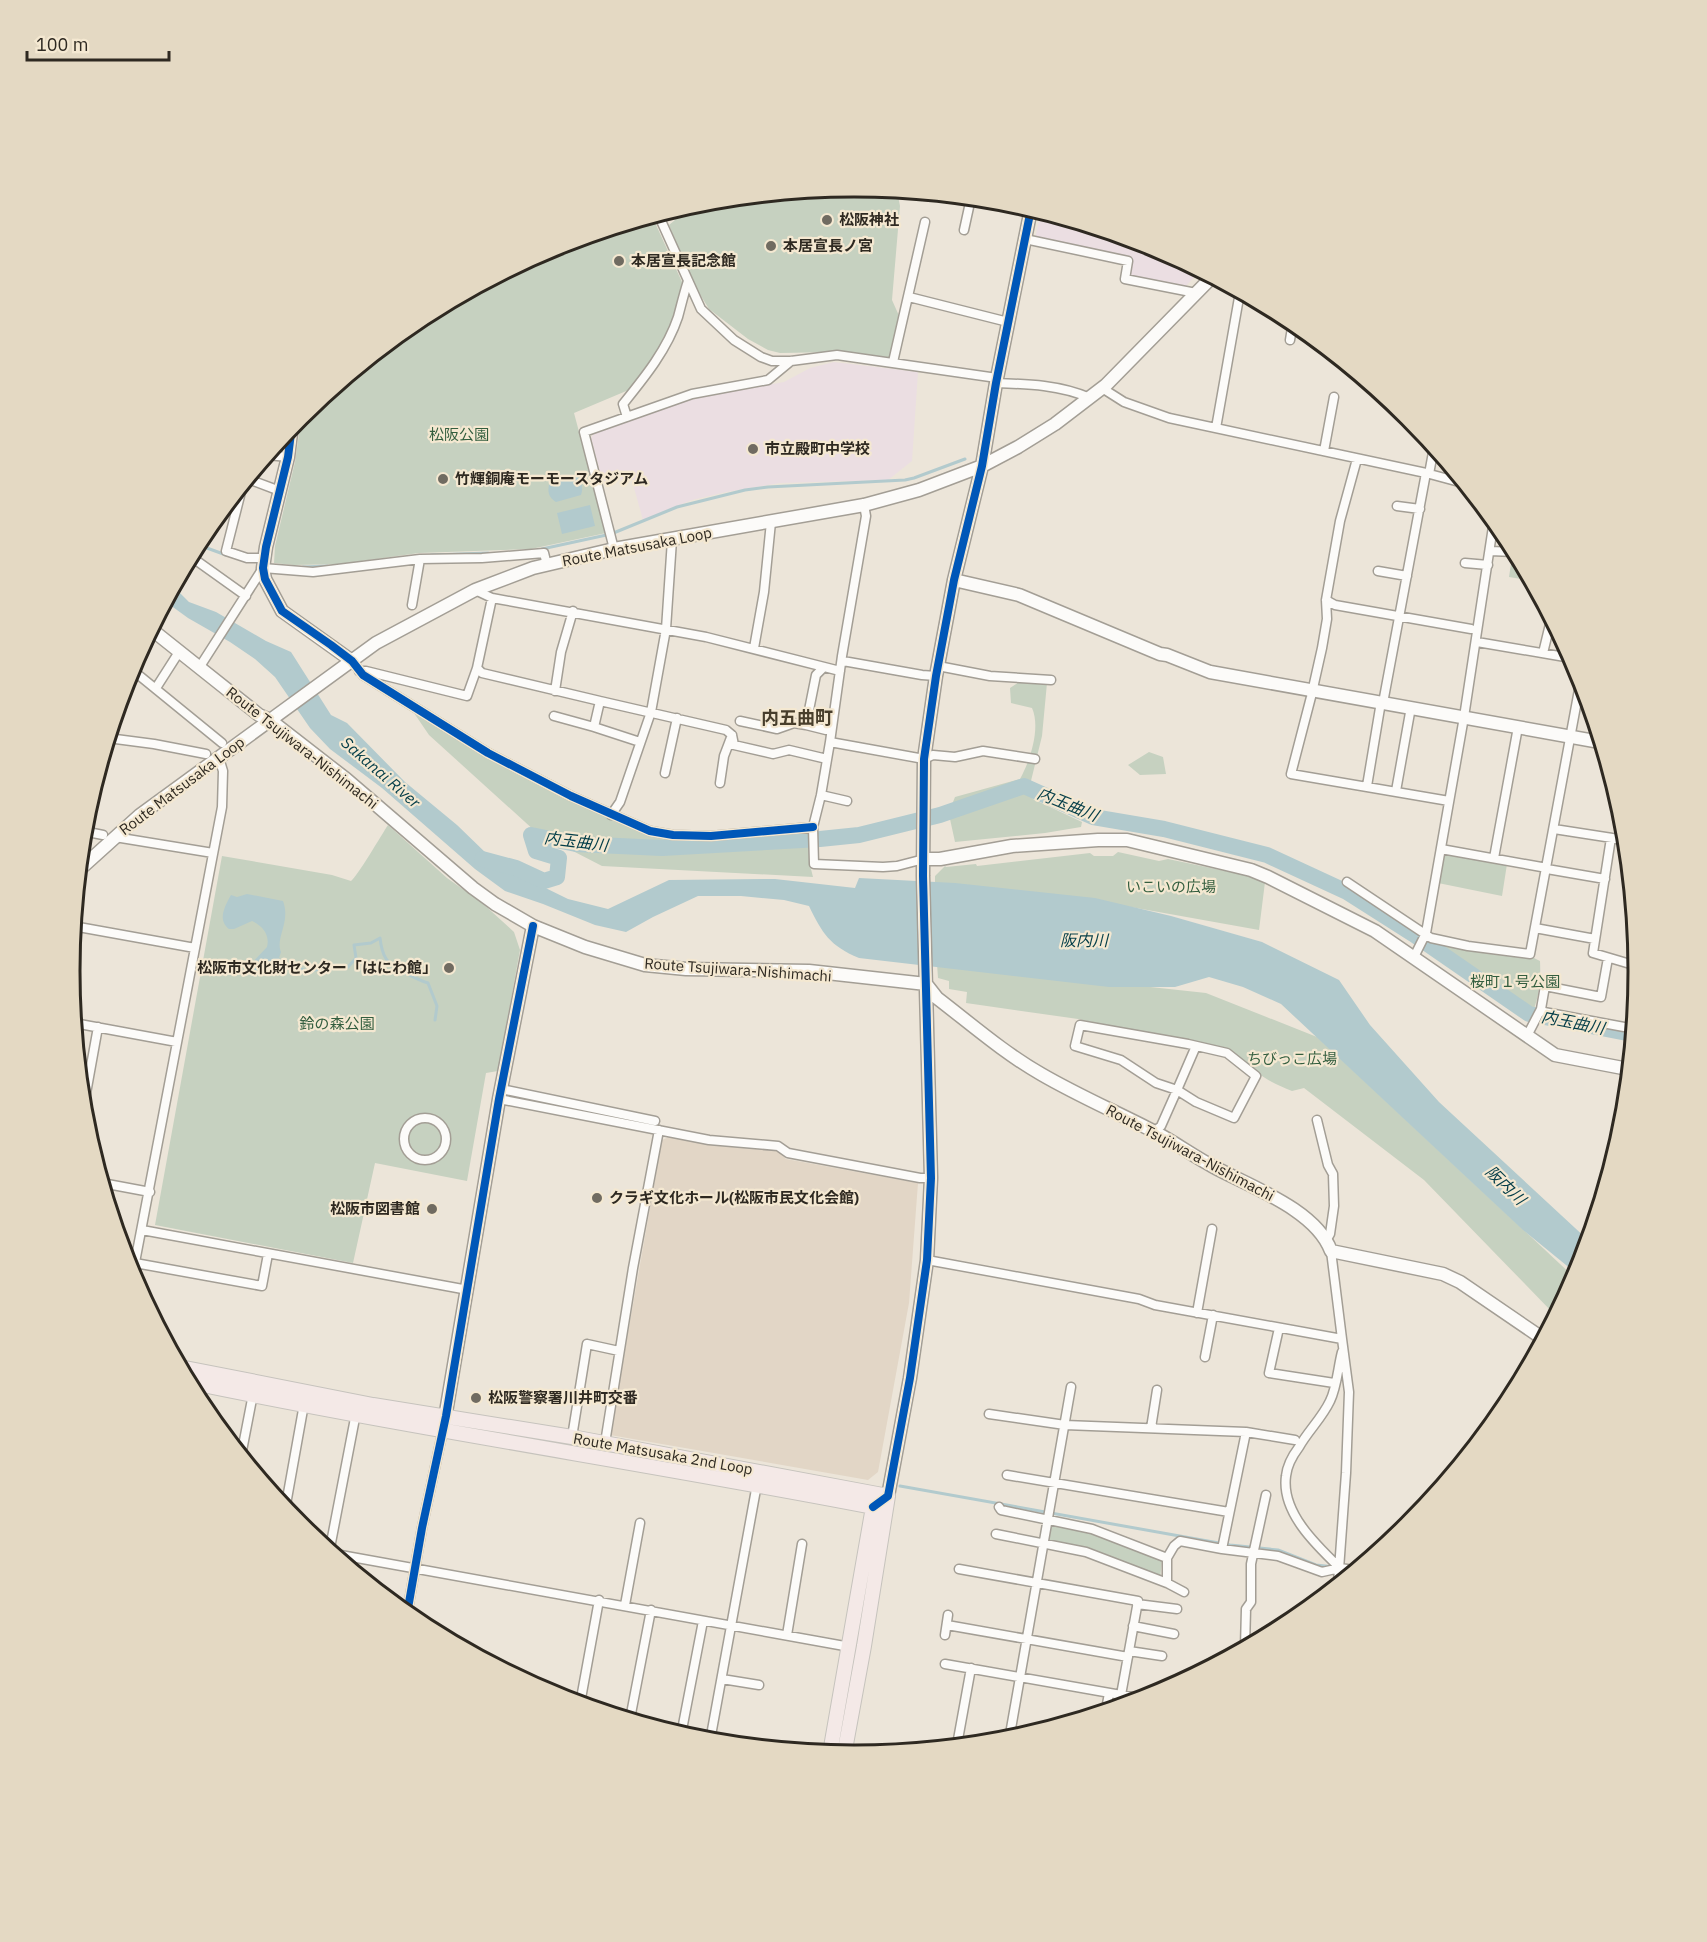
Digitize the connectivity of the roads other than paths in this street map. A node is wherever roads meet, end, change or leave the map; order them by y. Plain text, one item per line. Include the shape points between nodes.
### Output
1 (969, 206) edge
2 (1029, 218) edge
3 (661, 221) edge
4 (925, 222) dead end
5 (964, 230) dead end
6 (1025, 239) junction
7 (688, 281) junction
8 (1207, 283) edge
9 (1196, 293) junction
10 (909, 297) junction
11 (1239, 300) edge
12 (1008, 322) junction
13 (1291, 332) edge
14 (1290, 340) dead end
15 (791, 361) junction
16 (892, 362) junction
17 (996, 380) junction
18 (1102, 388) junction
19 (1334, 397) dead end
20 (1090, 398) junction
21 (627, 417) junction
22 (1216, 428) junction
23 (290, 442) edge
24 (1324, 452) junction
25 (277, 456) edge
26 (288, 457) junction
27 (1432, 457) edge
28 (1357, 459) junction
29 (982, 466) junction
30 (1428, 474) junction
31 (1451, 480) edge
32 (255, 481) edge
33 (280, 490) junction
34 (239, 500) edge
35 (864, 505) junction
36 (1397, 506) dead end
37 (1419, 509) junction
38 (771, 522) junction
39 (1492, 534) edge
40 (672, 540) junction
41 (614, 549) junction
42 (1490, 550) junction
43 (1503, 551) edge
44 (420, 559) junction
45 (197, 561) edge
46 (264, 563) junction
47 (1466, 563) dead end
48 (547, 565) junction
49 (1488, 565) junction
50 (1378, 571) dead end
51 (1407, 576) junction
52 (954, 580) junction
53 (476, 590) junction
54 (245, 597) junction
55 (492, 597) junction
56 (1326, 600) junction
57 (412, 605) dead end
58 (573, 611) junction
59 (1399, 617) junction
60 (666, 629) junction
61 (1471, 629) dead end
62 (1549, 630) edge
63 (157, 634) edge
64 (1477, 642) junction
65 (754, 648) junction
66 (179, 652) junction
67 (1543, 653) junction
68 (1560, 656) edge
69 (843, 661) junction
70 (201, 665) junction
71 (352, 667) junction
72 (477, 668) junction
73 (822, 668) junction
74 (840, 671) junction
75 (937, 671) junction
76 (138, 674) edge
77 (1051, 680) dead end
78 (156, 688) junction
79 (1312, 690) junction
80 (555, 691) junction
81 (1577, 698) edge
82 (600, 700) junction
83 (1382, 702) junction
84 (1411, 707) junction
85 (651, 712) junction
86 (554, 716) dead end
87 (1464, 717) junction
88 (273, 718) junction
89 (677, 718) junction
90 (740, 721) dead end
91 (806, 725) junction
92 (594, 727) junction
93 (1518, 727) junction
94 (826, 730) dead end
95 (732, 735) junction
96 (1570, 737) junction
97 (116, 739) edge
98 (640, 741) junction
99 (1592, 741) edge
100 (830, 742) junction
101 (222, 743) dead end
102 (206, 754) dead end
103 (219, 758) junction
104 (827, 759) junction
105 (924, 759) junction
106 (1035, 759) dead end
107 (665, 773) dead end
108 (720, 783) dead end
109 (1367, 786) junction
110 (1396, 791) junction
111 (821, 795) junction
112 (847, 801) dead end
113 (1449, 801) junction
114 (611, 815) junction
115 (1554, 829) junction
116 (812, 830) junction
117 (92, 833) edge
118 (109, 836) junction
119 (1611, 838) junction
120 (1616, 839) edge
121 (1441, 849) junction
122 (213, 853) junction
123 (1494, 858) junction
124 (924, 859) junction
125 (88, 860) edge
126 (1547, 868) junction
127 (1605, 879) junction
128 (1347, 882) dead end
129 (533, 926) junction
130 (81, 928) edge
131 (1535, 928) junction
132 (1426, 934) junction
133 (1595, 939) junction
134 (195, 948) junction
135 (1416, 952) junction
136 (1608, 958) junction
137 (1628, 963) edge
138 (926, 984) junction
139 (1541, 1010) junction
140 (81, 1024) edge
141 (1626, 1025) edge
142 (98, 1027) junction
143 (1527, 1036) junction
144 (177, 1042) junction
145 (1196, 1046) junction
146 (1622, 1067) edge
147 (88, 1083) edge
148 (1177, 1090) junction
149 (500, 1094) junction
150 (1317, 1119) dead end
151 (655, 1121) dead end
152 (659, 1130) junction
153 (1155, 1131) junction
154 (446, 1142) joint
155 (931, 1178) junction
156 (110, 1185) edge
157 (150, 1192) junction
158 (1212, 1229) dead end
159 (142, 1230) junction
160 (1329, 1245) junction
161 (268, 1254) junction
162 (136, 1260) edge
163 (927, 1260) junction
164 (137, 1263) edge
165 (468, 1290) junction
166 (1197, 1312) junction
167 (1212, 1315) junction
168 (1279, 1328) junction
169 (1537, 1334) edge
170 (1342, 1343) junction
171 (620, 1351) junction
172 (1205, 1357) dead end
173 (190, 1369) edge
174 (1334, 1383) junction
175 (199, 1384) edge
176 (1071, 1387) dead end
177 (1157, 1390) dead end
178 (253, 1394) junction
179 (304, 1404) junction
180 (356, 1413) junction
181 (989, 1414) dead end
182 (444, 1423) junction
183 (1065, 1425) junction
184 (1151, 1428) junction
185 (1246, 1432) junction
186 (572, 1437) junction
187 (1295, 1440) dead end
188 (605, 1443) junction
189 (244, 1447) edge
190 (1007, 1474) dead end
191 (1055, 1481) junction
192 (757, 1484) junction
193 (1266, 1495) dead end
194 (888, 1496) junction
195 (287, 1498) edge
196 (873, 1507) junction
197 (999, 1507) dead end
198 (1229, 1512) junction
199 (1049, 1514) junction
200 (640, 1523) dead end
201 (996, 1534) dead end
202 (330, 1540) edge
203 (1044, 1543) junction
204 (802, 1544) dead end
205 (1223, 1544) junction
206 (1255, 1549) junction
207 (347, 1556) edge
208 (1167, 1558) junction
209 (415, 1568) junction
210 (959, 1569) dead end
211 (1338, 1573) edge
212 (1037, 1582) junction
213 (1167, 1583) junction
214 (1184, 1592) dead end
215 (599, 1600) junction
216 (1137, 1604) junction
217 (409, 1605) edge
218 (625, 1605) junction
219 (651, 1610) junction
220 (1177, 1610) dead end
221 (948, 1615) dead end
222 (703, 1621) junction
223 (947, 1624) junction
224 (732, 1625) junction
225 (1133, 1626) junction
226 (1174, 1634) dead end
227 (787, 1635) junction
228 (945, 1635) dead end
229 (1245, 1638) edge
230 (1027, 1639) junction
231 (850, 1647) junction
232 (1128, 1654) junction
233 (1162, 1656) dead end
234 (945, 1664) dead end
235 (971, 1668) junction
236 (1021, 1677) junction
237 (722, 1679) junction
238 (759, 1685) dead end
239 (1109, 1693) junction
240 (582, 1695) edge
241 (1121, 1695) junction
242 (1124, 1696) edge
243 (1107, 1702) edge
244 (631, 1712) edge
245 (683, 1726) edge
246 (1012, 1728) edge
247 (712, 1731) edge
248 (958, 1737) edge
249 (832, 1744) edge
250 (846, 1745) edge

1 - 5 street
2 - 6 street
3 - 7 street
4 - 10 street
6 - 9 street via 1128,261 1125,279
6 - 12 street
7 - 15 street via 701,309 734,340 761,357
7 - 21 street via 669,339 646,377 623,404
8 - 9 street, Route Matsusaka Loop
9 - 18 street, Route Matsusaka Loop
10 - 12 street
10 - 16 street
11 - 22 street
12 - 17 street
13 - 14 street
15 - 16 street via 837,355
15 - 21 street via 768,380 692,394
16 - 17 street
17 - 20 street via 1070,389
17 - 29 street
18 - 20 street, Route Matsusaka Loop
18 - 22 street via 1144,410
19 - 24 street
20 - 29 street, Route Matsusaka Loop via 1055,424
21 - 41 street via 584,432
22 - 24 street
23 - 26 street
24 - 28 street
25 - 26 street
26 - 33 street
27 - 30 street
28 - 30 street
28 - 56 street via 1340,521
29 - 35 street, Route Matsusaka Loop via 911,493
29 - 52 street
30 - 31 street
30 - 37 street
32 - 33 street
33 - 46 street
34 - 46 street via 226,551
35 - 38 street, Route Matsusaka Loop
35 - 69 street via 866,516
36 - 37 street
37 - 51 street
38 - 40 street, Route Matsusaka Loop
38 - 65 street
39 - 42 street
40 - 41 street, Route Matsusaka Loop
40 - 60 street
41 - 48 street, Route Matsusaka Loop
42 - 43 street
42 - 49 street
44 - 46 street via 313,572
44 - 48 street via 544,553
44 - 57 street
45 - 54 street
46 - 54 street
46 - 71 street via 265,579 282,611
47 - 49 street
48 - 53 street, Route Matsusaka Loop
49 - 64 street
50 - 51 street
51 - 59 street
52 - 75 street
52 - 79 street via 1019,595 1210,672
53 - 55 street
53 - 71 street, Route Matsusaka Loop via 376,643
54 - 70 street
55 - 58 street
55 - 72 street
56 - 59 street
56 - 79 street via 1327,619
58 - 60 street
58 - 80 street
59 - 61 street
59 - 83 street
60 - 65 street
60 - 85 street
62 - 67 street
63 - 66 street, Route Tsujiwara-Nishimachi
64 - 67 street
64 - 87 street
65 - 73 street via 816,663
66 - 70 street, Route Tsujiwara-Nishimachi
66 - 78 street
67 - 68 street
69 - 74 street
69 - 75 street via 922,675
70 - 88 street, Route Tsujiwara-Nishimachi via 259,715
71 - 72 street via 466,696
71 - 88 street, Route Matsusaka Loop
71 - 114 street via 488,753
72 - 80 street via 482,673
73 - 74 street
73 - 91 street via 816,675
74 - 100 street
75 - 77 street
75 - 105 street
76 - 78 street
78 - 101 street
79 - 83 street
79 - 109 street via 1291,774
80 - 82 street
81 - 96 street
82 - 85 street
82 - 92 street
83 - 84 street
83 - 109 street
84 - 87 street
84 - 110 street
85 - 89 street
85 - 98 street
86 - 92 street
87 - 93 street
87 - 113 street
88 - 103 street, Route Matsusaka Loop
88 - 129 street, Route Tsujiwara-Nishimachi via 473,888
89 - 95 street via 726,730
89 - 107 street
90 - 91 street via 777,729 794,723
91 - 94 street
92 - 98 street
93 - 96 street
93 - 123 street
95 - 104 street via 734,744 772,754 789,750
95 - 108 street
96 - 99 street
96 - 115 street
97 - 102 street
98 - 114 street via 620,802
100 - 104 street
100 - 105 street
103 - 118 street, Route Matsusaka Loop
103 - 122 street via 223,771 222,807
104 - 111 street
105 - 106 street via 983,751
105 - 124 street
109 - 110 street
110 - 113 street
111 - 112 street
111 - 116 street
113 - 121 street
114 - 116 street via 650,831 673,835
115 - 119 street
115 - 126 street
116 - 124 street via 814,864 883,867
117 - 118 street
118 - 122 street
118 - 125 street, Route Matsusaka Loop
119 - 120 street
119 - 127 street
121 - 123 street
121 - 132 street
122 - 134 street
123 - 126 street
124 - 135 street via 1012,846 1127,840 1251,870
124 - 138 street
126 - 127 street
126 - 131 street
127 - 133 street
128 - 132 street
129 - 138 street, Route Tsujiwara-Nishimachi via 645,966 809,971
129 - 149 street
130 - 134 street
131 - 132 street via 1530,954 1468,946
131 - 133 street
132 - 135 street
133 - 136 street via 1593,953
134 - 144 street
135 - 143 street
136 - 137 street
136 - 139 street via 1601,997 1545,986
138 - 153 street, Route Tsujiwara-Nishimachi via 937,998 1030,1068 1074,1094
138 - 155 street
139 - 141 street
139 - 143 street
140 - 142 street
142 - 144 street
142 - 147 street
143 - 146 street via 1555,1054
144 - 157 street
145 - 148 street
145 - 148 street via 1227,1053 1256,1076 1233,1118
145 - 148 street via 1080,1025 1075,1046 1121,1060 1156,1083
148 - 153 street
149 - 151 street
149 - 152 street
149 - 165 street
150 - 160 street via 1333,1174
152 - 155 street via 710,1140 778,1146 788,1153
152 - 171 street
153 - 160 street, Route Tsujiwara-Nishimachi via 1303,1216
154 - 154 street via 439,1154 420,1159 408,1152 404,1133 418,1119 432,1119 443,1128
155 - 163 street
156 - 157 street
157 - 159 street
158 - 166 street
159 - 161 street
159 - 162 street
160 - 169 street via 1443,1274
160 - 170 street
161 - 164 street via 262,1286
161 - 165 street
163 - 166 street
163 - 194 street
165 - 182 street
166 - 167 street
167 - 168 street
167 - 172 street
168 - 170 street
168 - 174 street via 1269,1373
170 - 174 street
170 - 211 street via 1349,1392
171 - 186 street via 587,1344
171 - 188 street
173 - 182 main road, Route Matsusaka 2nd Loop
174 - 211 street via 1330,1400 1288,1467 1286,1486 1292,1510
175 - 178 main road, Route Matsusaka 2nd Loop
176 - 183 street
177 - 184 street
178 - 179 main road, Route Matsusaka 2nd Loop
178 - 189 street
179 - 180 main road, Route Matsusaka 2nd Loop
179 - 195 street
180 - 182 main road, Route Matsusaka 2nd Loop
180 - 202 street
181 - 183 street
182 - 186 main road, Route Matsusaka 2nd Loop
182 - 192 main road, Route Matsusaka 2nd Loop
182 - 209 street
183 - 184 street
183 - 191 street
184 - 185 street
185 - 187 street
185 - 198 street
186 - 188 main road, Route Matsusaka 2nd Loop
188 - 194 main road, Route Matsusaka 2nd Loop
190 - 191 street
191 - 198 street
191 - 199 street
192 - 196 main road, Route Matsusaka 2nd Loop
192 - 224 street
193 - 206 street
194 - 196 street
194 - 250 main road
196 - 231 main road
197 - 199 street
198 - 205 street
199 - 203 street
199 - 208 street
200 - 218 street
201 - 203 street
203 - 212 street
203 - 213 street via 1096,1555
204 - 227 street
205 - 206 street
205 - 208 street via 1180,1541
206 - 211 street via 1315,1571
206 - 229 street
207 - 209 street
208 - 213 street
209 - 215 street
209 - 217 street
210 - 212 street
212 - 216 street via 1138,1601
212 - 230 street
213 - 214 street
215 - 218 street
215 - 240 street
216 - 220 street
216 - 225 street
218 - 219 street
219 - 222 street
219 - 244 street
221 - 223 street
222 - 224 street
222 - 245 street
223 - 228 street
223 - 230 street
224 - 227 street
224 - 237 street
225 - 226 street
225 - 232 street
227 - 231 street
230 - 232 street
230 - 236 street
231 - 249 main road
232 - 233 street
232 - 241 street
234 - 235 street
235 - 236 street
235 - 248 street
236 - 239 street
236 - 246 street
237 - 238 street
237 - 247 street
239 - 241 street
239 - 243 street
241 - 242 street

